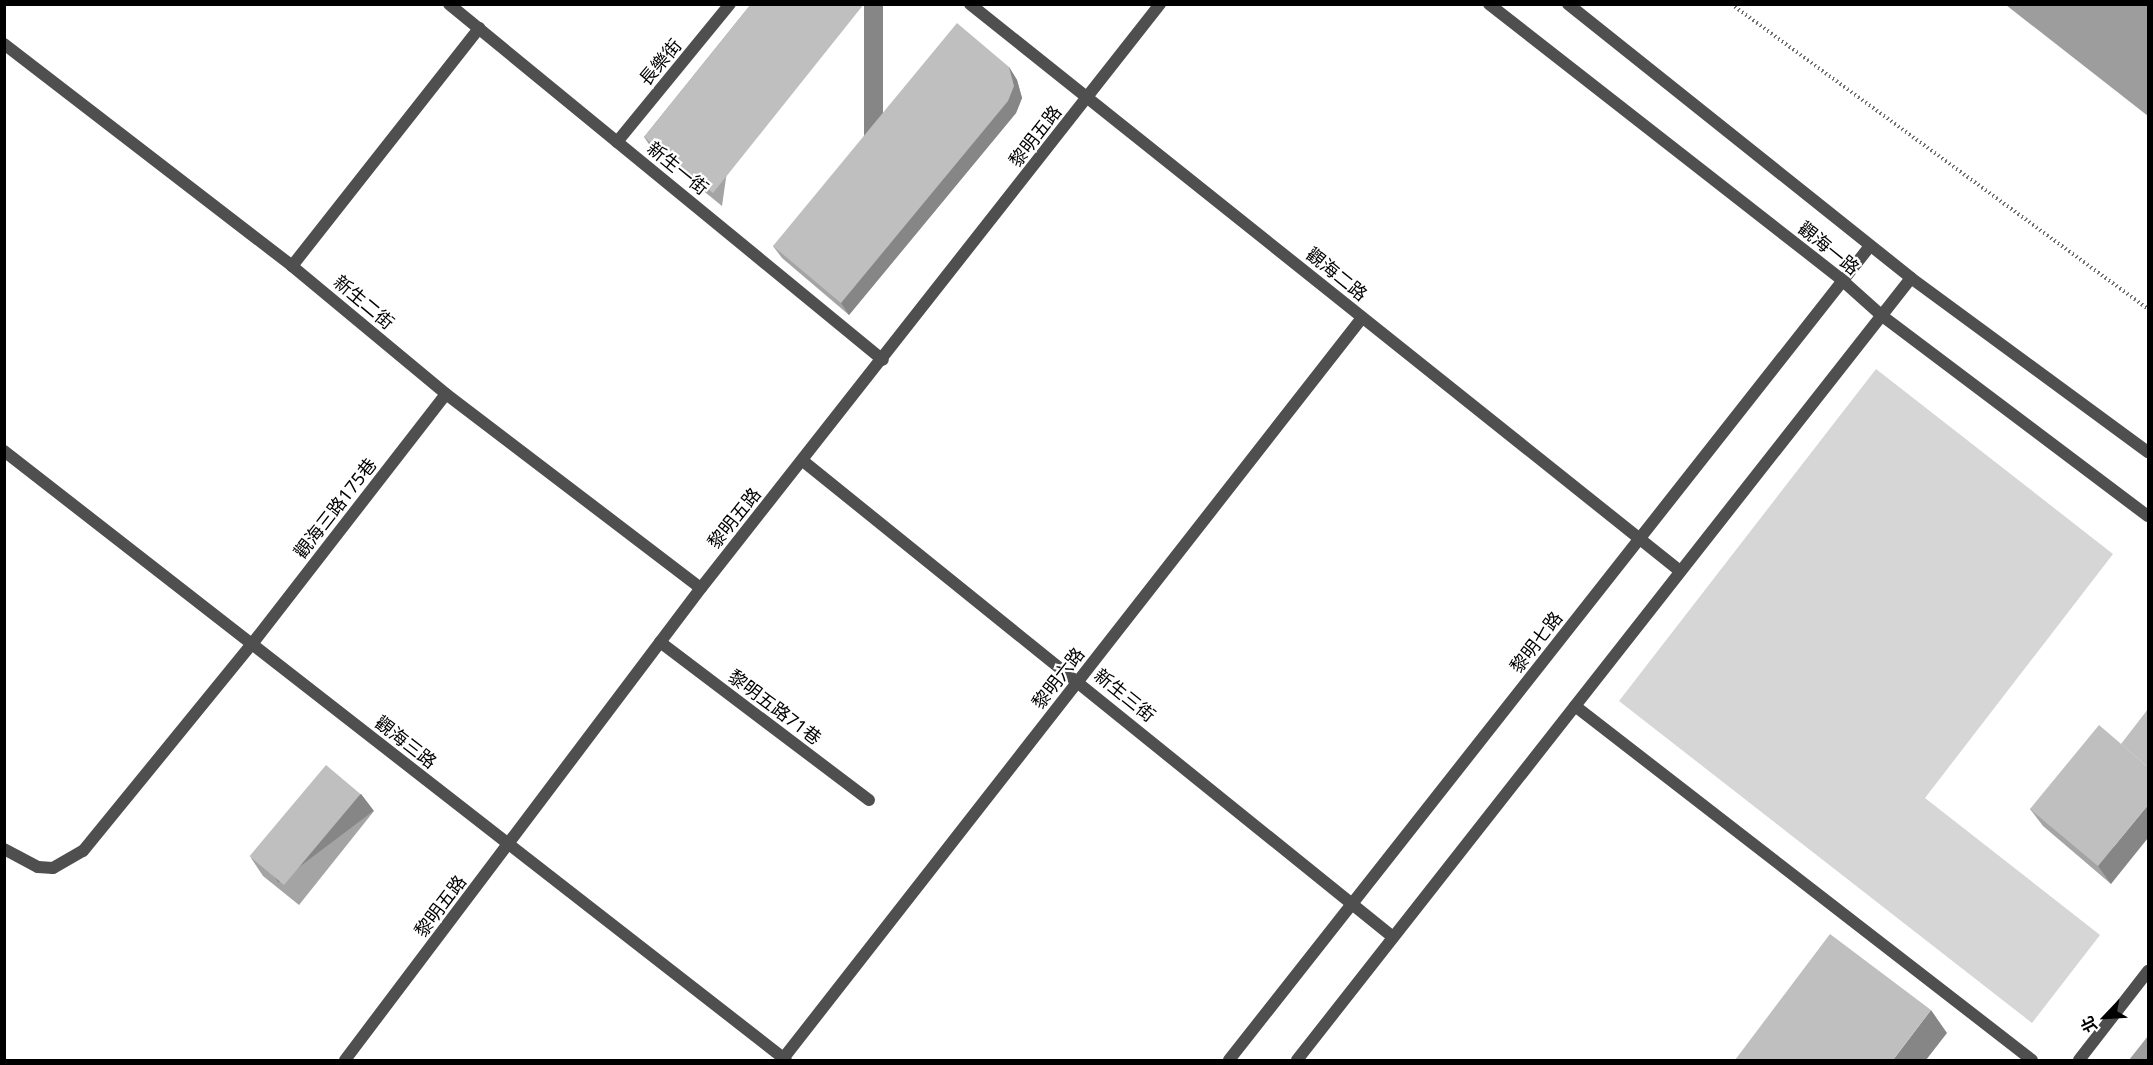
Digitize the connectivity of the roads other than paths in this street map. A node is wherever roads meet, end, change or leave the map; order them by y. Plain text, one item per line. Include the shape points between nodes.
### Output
1 (449, 4) edge
2 (730, 4) edge
3 (970, 4) edge
4 (1160, 4) edge
5 (1489, 4) edge
6 (1568, 4) edge
7 (479, 28) junction
8 (4, 44) edge
9 (1089, 96) junction
10 (617, 142) junction
11 (1870, 246) junction
12 (292, 266) junction
13 (1911, 278) junction
14 (1843, 280) junction
15 (1881, 315) junction
16 (1362, 318) junction
17 (883, 360) junction
18 (446, 394) junction
19 (4, 451) edge
20 (2148, 452) edge
21 (803, 461) junction
22 (2148, 516) edge
23 (1640, 539) junction
24 (1680, 571) junction
25 (701, 588) junction
26 (660, 642) junction
27 (252, 644) junction
28 (1078, 681) junction
29 (1575, 706) junction
30 (869, 800) dead end
31 (509, 844) junction
32 (4, 849) edge
33 (1352, 905) junction
34 (1394, 937) junction
35 (2148, 971) edge
36 (345, 1060) edge
37 (784, 1060) edge
38 (1229, 1060) edge
39 (1297, 1060) edge
40 (2032, 1060) edge
41 (2079, 1060) edge

1 - 7 street, 新生一街
2 - 10 street, 長樂街
3 - 9 street, 觀海二路
4 - 9 street, 黎明五路
5 - 14 street, 觀海一路
6 - 11 street, 觀海一路
7 - 10 street, 新生一街
7 - 12 street
8 - 12 street, 新生二街
9 - 16 street, 觀海二路
9 - 17 street, 黎明五路
10 - 17 street, 新生一街
11 - 13 street, 觀海一路
11 - 14 street, 黎明七路
12 - 18 street, 新生二街
13 - 15 street
13 - 20 street, 觀海一路
14 - 15 street, 觀海一路
14 - 23 street, 黎明七路
15 - 22 street, 觀海一路
15 - 24 street
16 - 23 street, 觀海二路
16 - 28 street, 黎明六路
17 - 21 street, 黎明五路
18 - 25 street, 新生二街
18 - 27 street, 觀海三路175巷
19 - 27 street, 觀海三路
21 - 25 street, 黎明五路
21 - 28 street, 新生三街
23 - 24 street, 觀海二路
23 - 33 street, 黎明七路
24 - 29 street
25 - 26 street, 黎明五路
26 - 30 street, 黎明五路71巷
26 - 31 street, 黎明五路
27 - 31 street, 觀海三路
27 - 32 street, 觀海三路175巷 via 83,851 53,868 38,867
28 - 33 street, 新生三街
28 - 37 street, 黎明六路
29 - 34 street
29 - 40 street
31 - 36 street, 黎明五路
31 - 37 street, 觀海三路
33 - 34 street, 新生三街
33 - 38 street, 黎明七路
34 - 39 street
35 - 41 street

